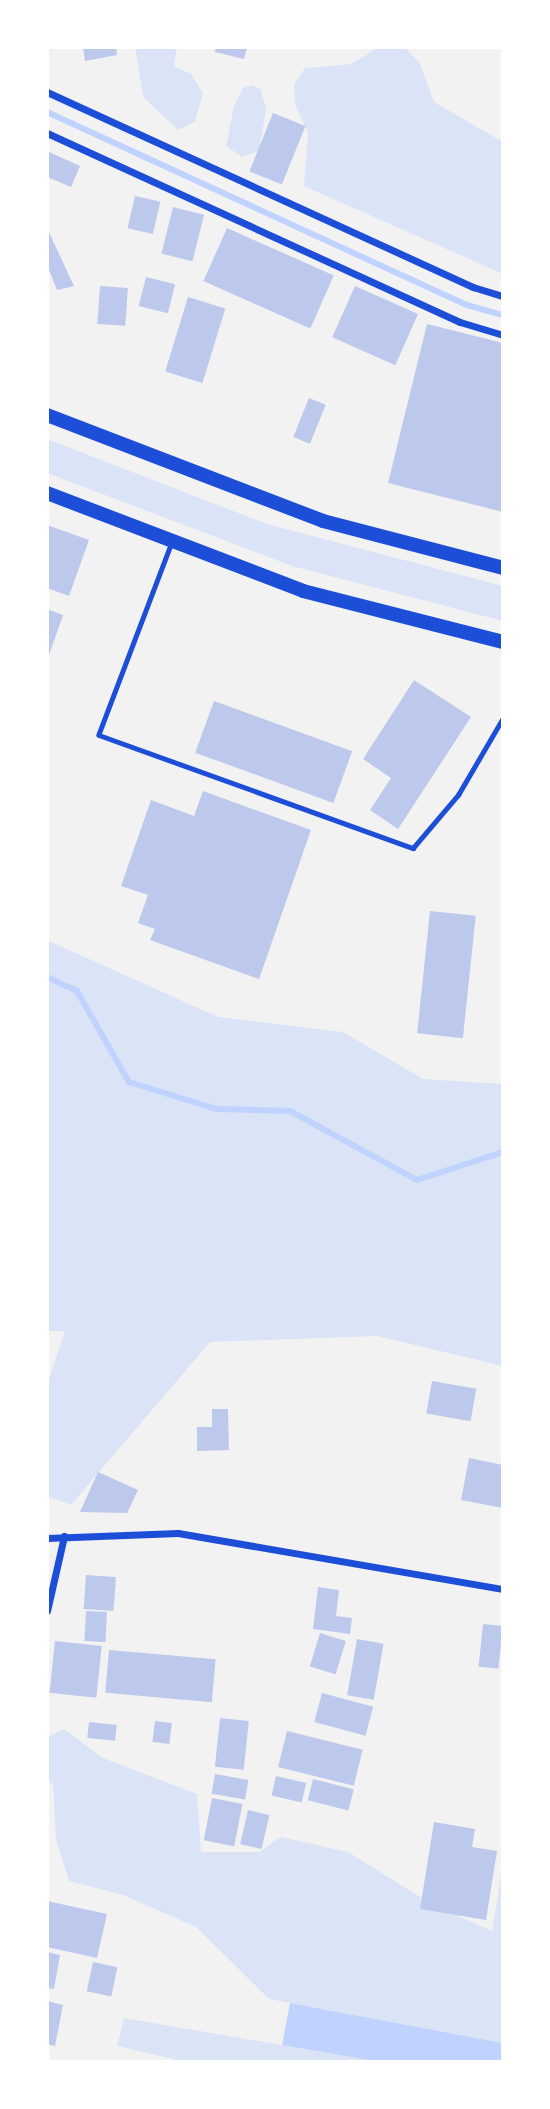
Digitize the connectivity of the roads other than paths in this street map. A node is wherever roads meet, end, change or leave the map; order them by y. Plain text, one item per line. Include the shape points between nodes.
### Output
1 (47, 92) edge
2 (47, 133) edge
3 (503, 296) edge
4 (503, 335) edge
5 (47, 415) edge
6 (47, 493) edge
7 (172, 541) junction
8 (503, 568) edge
9 (503, 642) edge
10 (503, 718) edge
11 (64, 1536) junction
12 (47, 1538) edge
13 (503, 1589) edge
14 (47, 1611) edge

1 - 3 street via 473,287
2 - 4 street via 460,323
5 - 8 main road via 323,521
6 - 7 main road
7 - 9 main road via 303,591
7 - 10 lane via 99,735 414,848 458,795
11 - 12 street
11 - 13 street via 178,1532
11 - 14 street

